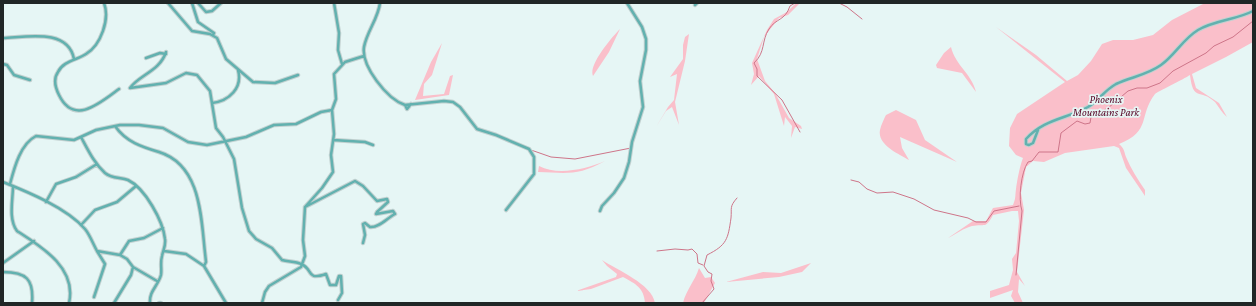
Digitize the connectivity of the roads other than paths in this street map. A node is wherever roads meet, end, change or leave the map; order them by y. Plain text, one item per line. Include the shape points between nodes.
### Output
1 (104, 3) edge
2 (168, 3) edge
3 (192, 3) edge
4 (198, 3) edge
5 (221, 3) edge
6 (334, 3) edge
7 (380, 3) edge
8 (627, 3) edge
9 (1253, 11) edge
10 (213, 35) junction
11 (3, 38) edge
12 (364, 56) junction
13 (146, 58) dead end
14 (74, 60) junction
15 (3, 64) edge
16 (342, 64) junction
17 (238, 70) junction
18 (298, 75) dead end
19 (30, 80) dead end
20 (119, 89) dead end
21 (212, 103) junction
22 (332, 110) junction
23 (115, 126) junction
24 (1038, 130) junction
25 (81, 137) junction
26 (224, 140) junction
27 (333, 140) junction
28 (374, 145) dead end
29 (97, 164) junction
30 (3, 182) edge
31 (12, 185) junction
32 (136, 186) junction
33 (46, 202) junction
34 (305, 206) junction
35 (506, 210) dead end
36 (600, 211) dead end
37 (81, 225) junction
38 (163, 228) junction
39 (34, 241) junction
40 (363, 243) dead end
41 (97, 250) junction
42 (164, 251) junction
43 (120, 255) junction
44 (3, 263) edge
45 (302, 264) junction
46 (204, 266) junction
47 (133, 267) junction
48 (140, 271) junction
49 (3, 272) edge
50 (131, 275) junction
51 (158, 281) junction
52 (94, 297) dead end
53 (338, 300) dead end
54 (32, 303) edge
55 (69, 303) edge
56 (114, 303) edge
57 (150, 303) edge
58 (226, 303) edge
59 (262, 303) edge

1 - 14 street via 107,17 98,39 87,53
2 - 10 street via 192,31
3 - 10 street via 198,22 214,33
4 - 5 street via 206,12 212,11
6 - 16 street via 339,33 338,50
7 - 12 street via 376,21 365,42
8 - 36 street via 642,28 646,42 640,81 643,107 624,178
9 - 24 street via 1200,29 1189,36 1177,51 1159,66 1115,84 1087,108 1046,123
10 - 17 street via 220,42 226,59
11 - 14 street via 57,39 68,44
12 - 16 street
12 - 35 street via 382,88 400,103 405,105 453,102 480,131 529,149 535,161 534,174
13 - 21 street via 166,53 151,73 130,88 166,83 189,72 208,87
14 - 20 street via 61,67 56,77 57,91 67,107 78,110 92,107
15 - 19 street via 7,64 14,75
16 - 22 street via 334,74 336,99
17 - 18 street via 255,82 275,83
17 - 21 street via 238,88 226,99
21 - 26 street via 216,128
22 - 26 street via 321,112 296,124 274,125 246,137
22 - 27 street
23 - 25 street via 91,131
23 - 26 street via 154,126 188,142 203,145
23 - 46 street via 134,143 165,155 188,174 196,194 205,252
24 - 24 street via 1026,139 1026,144 1033,143
25 - 29 street
25 - 31 street via 69,140 39,135 32,138 15,168
26 - 45 street via 234,159 242,208 249,230 272,248 282,260
27 - 28 street
27 - 34 street via 332,174
29 - 32 street via 109,176 128,180
29 - 33 street via 76,177 56,184
30 - 31 street
31 - 33 street
31 - 39 street via 13,225 17,231
32 - 37 street via 117,202 95,210
32 - 38 street via 156,211
33 - 37 street via 64,211
34 - 40 street via 355,181 377,201 387,199 388,202 376,214 393,211 395,214 376,227 363,224
34 - 45 street via 305,256
37 - 41 street via 88,232
38 - 42 street
38 - 43 street via 144,238 129,241
39 - 44 street
39 - 55 street via 52,255 64,270 70,290
41 - 43 street
41 - 52 street via 106,264
42 - 46 street via 189,255
42 - 51 street
43 - 47 street
45 - 53 street via 313,277 326,274 329,284 333,286 338,276 341,276 342,293
45 - 59 street via 269,286
46 - 58 street
47 - 48 street
47 - 50 street
48 - 50 street
48 - 51 street
49 - 54 street via 17,272 26,277 33,291
50 - 56 street
51 - 57 street via 150,295

